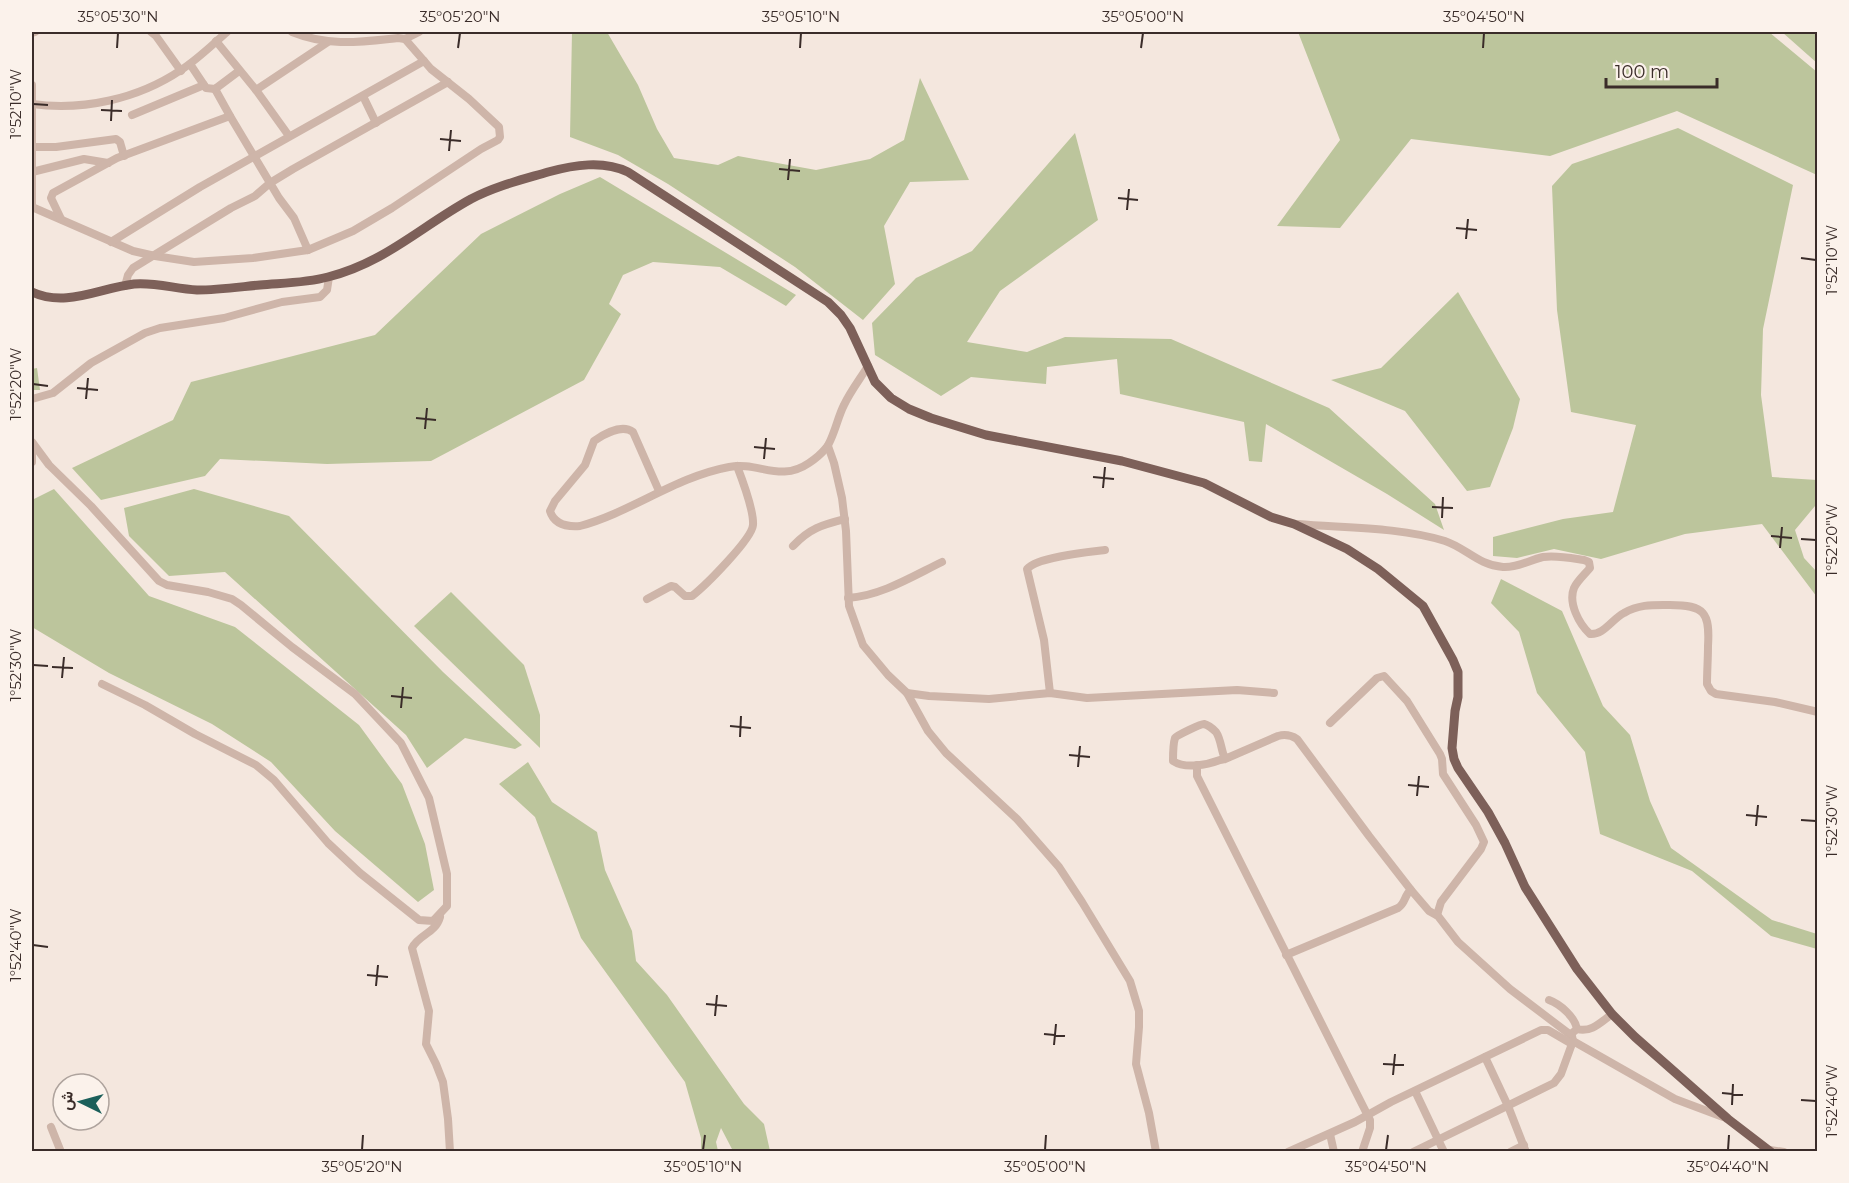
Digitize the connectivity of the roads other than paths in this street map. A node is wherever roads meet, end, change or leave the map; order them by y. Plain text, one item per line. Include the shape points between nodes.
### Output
1 (227, 32) edge
2 (292, 32) edge
3 (391, 32) edge
4 (418, 32) edge
5 (157, 33) edge
6 (312, 35) edge
7 (401, 39) junction
8 (216, 41) junction
9 (328, 42) junction
10 (424, 61) junction
11 (190, 64) junction
12 (181, 71) junction
13 (239, 71) junction
14 (448, 82) junction
15 (204, 84) junction
16 (32, 85) edge
17 (214, 89) junction
18 (256, 90) junction
19 (363, 96) junction
20 (32, 104) edge
21 (132, 115) dead end
22 (230, 116) junction
23 (376, 123) junction
24 (289, 136) junction
25 (32, 147) edge
26 (254, 155) junction
27 (124, 156) junction
28 (108, 163) junction
29 (32, 172) edge
30 (270, 183) junction
31 (32, 208) edge
32 (61, 219) junction
33 (111, 242) junction
34 (308, 250) junction
35 (155, 256) junction
36 (329, 277) junction
37 (125, 286) junction
38 (32, 292) edge
39 (868, 366) junction
40 (32, 399) edge
41 (32, 444) edge
42 (828, 446) junction
43 (32, 462) edge
44 (737, 466) junction
45 (659, 491) junction
46 (844, 519) junction
47 (1294, 524) junction
48 (793, 546) dead end
49 (1105, 550) dead end
50 (942, 562) dead end
51 (849, 598) junction
52 (647, 599) dead end
53 (102, 684) dead end
54 (907, 693) junction
55 (1050, 693) junction
56 (1274, 693) dead end
57 (1818, 712) edge
58 (1330, 723) dead end
59 (1225, 759) junction
60 (1454, 759) junction
61 (1442, 762) junction
62 (1197, 765) junction
63 (1411, 890) junction
64 (1437, 915) junction
65 (440, 916) junction
66 (1286, 956) junction
67 (1549, 1000) dead end
68 (1612, 1014) junction
69 (1574, 1037) junction
70 (1485, 1057) junction
71 (1415, 1091) junction
72 (1508, 1106) junction
73 (1367, 1116) junction
74 (1728, 1119) junction
75 (53, 1132) edge
76 (1330, 1134) junction
77 (1438, 1139) junction
78 (1525, 1148) edge
79 (1771, 1151) edge
80 (61, 1152) edge
81 (450, 1152) edge
82 (1156, 1152) edge
83 (1288, 1152) edge
84 (1334, 1152) edge
85 (1362, 1152) edge
86 (1413, 1152) edge
87 (1444, 1152) edge
88 (1510, 1152) edge
89 (1784, 1152) edge

1 - 8 street
2 - 6 street
3 - 7 street
4 - 7 street
5 - 12 street
6 - 9 street
7 - 9 street
7 - 10 street
8 - 11 street
8 - 13 street
9 - 18 street
10 - 14 street
10 - 19 street
11 - 12 street
11 - 15 street
12 - 20 street via 110,100 76,106
13 - 17 street
13 - 18 street
14 - 23 street
14 - 34 street via 499,127 498,140 353,231
15 - 17 street
15 - 21 street
16 - 20 street
17 - 22 street
18 - 24 street
19 - 23 street
19 - 24 street
20 - 25 street
22 - 26 street
22 - 27 street
23 - 30 street
24 - 26 street
25 - 27 street via 116,139
25 - 29 street
26 - 30 street
26 - 33 street
27 - 28 street
28 - 29 street via 84,159
28 - 32 street via 53,193 51,198
29 - 31 street
30 - 34 street via 294,218
30 - 35 street
31 - 32 street
32 - 33 street
33 - 35 street
34 - 35 street via 194,262
35 - 37 street via 130,271
36 - 37 main road via 222,290
36 - 39 main road via 379,258 498,186 572,167 615,167 654,187 828,302 850,328
36 - 40 street via 327,290 320,297 145,333 91,363 53,393
37 - 38 main road via 66,298
39 - 42 street via 845,402
39 - 47 main road via 875,382 891,398 931,418 986,435 1151,468 1204,483 1271,517
41 - 43 street
41 - 65 street via 159,581 232,599 241,605 355,694 401,743 429,798 447,874 447,906
42 - 44 street via 791,472
42 - 46 street
44 - 45 street
44 - 52 street via 752,531 692,596 685,596 671,586
45 - 45 street via 633,432 628,428 617,429 594,441 585,465 550,511 556,521 580,526
46 - 48 street via 812,529
46 - 51 street
47 - 57 street via 1414,535 1447,542 1482,563 1503,567 1545,557 1584,560 1590,568 1574,588 1574,605 1581,626 1590,633 1600,632 1624,613 1642,606 1684,605 1700,609 1709,626 1707,684 1711,691
47 - 60 main road via 1378,569 1423,606 1458,672
49 - 55 street via 1058,557 1027,569 1044,640
50 - 51 street via 864,596
51 - 54 street via 863,645
53 - 65 street via 256,765 360,873 419,920 433,921
54 - 55 street via 989,699
54 - 82 street via 946,753 1017,819 1059,867 1130,981 1139,1011 1136,1064
55 - 56 street via 1087,698 1237,690
58 - 61 street via 1377,678 1384,676 1407,701
59 - 62 street
59 - 62 street via 1216,732 1200,724 1176,736 1173,759 1177,764
59 - 63 street via 1282,735 1298,739
60 - 61 street
60 - 68 main road via 1488,812 1526,887 1577,969
61 - 64 street via 1443,774 1476,825 1484,845 1441,902
62 - 66 street via 1197,776
63 - 64 street
63 - 66 street via 1398,908
64 - 69 street via 1458,942 1510,989
65 - 81 street via 437,925 412,948 429,1011 426,1044 443,1082
66 - 73 street
67 - 69 street via 1562,1007 1577,1024
68 - 69 street
68 - 74 main road
69 - 70 street via 1541,1030
69 - 72 street via 1557,1080
69 - 74 street via 1675,1099
70 - 71 street
70 - 72 street
71 - 73 street
71 - 77 street
72 - 77 street
72 - 78 street
73 - 76 street
73 - 85 street via 1370,1128
74 - 79 main road
75 - 80 street
76 - 83 street
76 - 84 street
77 - 86 street
77 - 87 street
78 - 88 street
79 - 89 street

